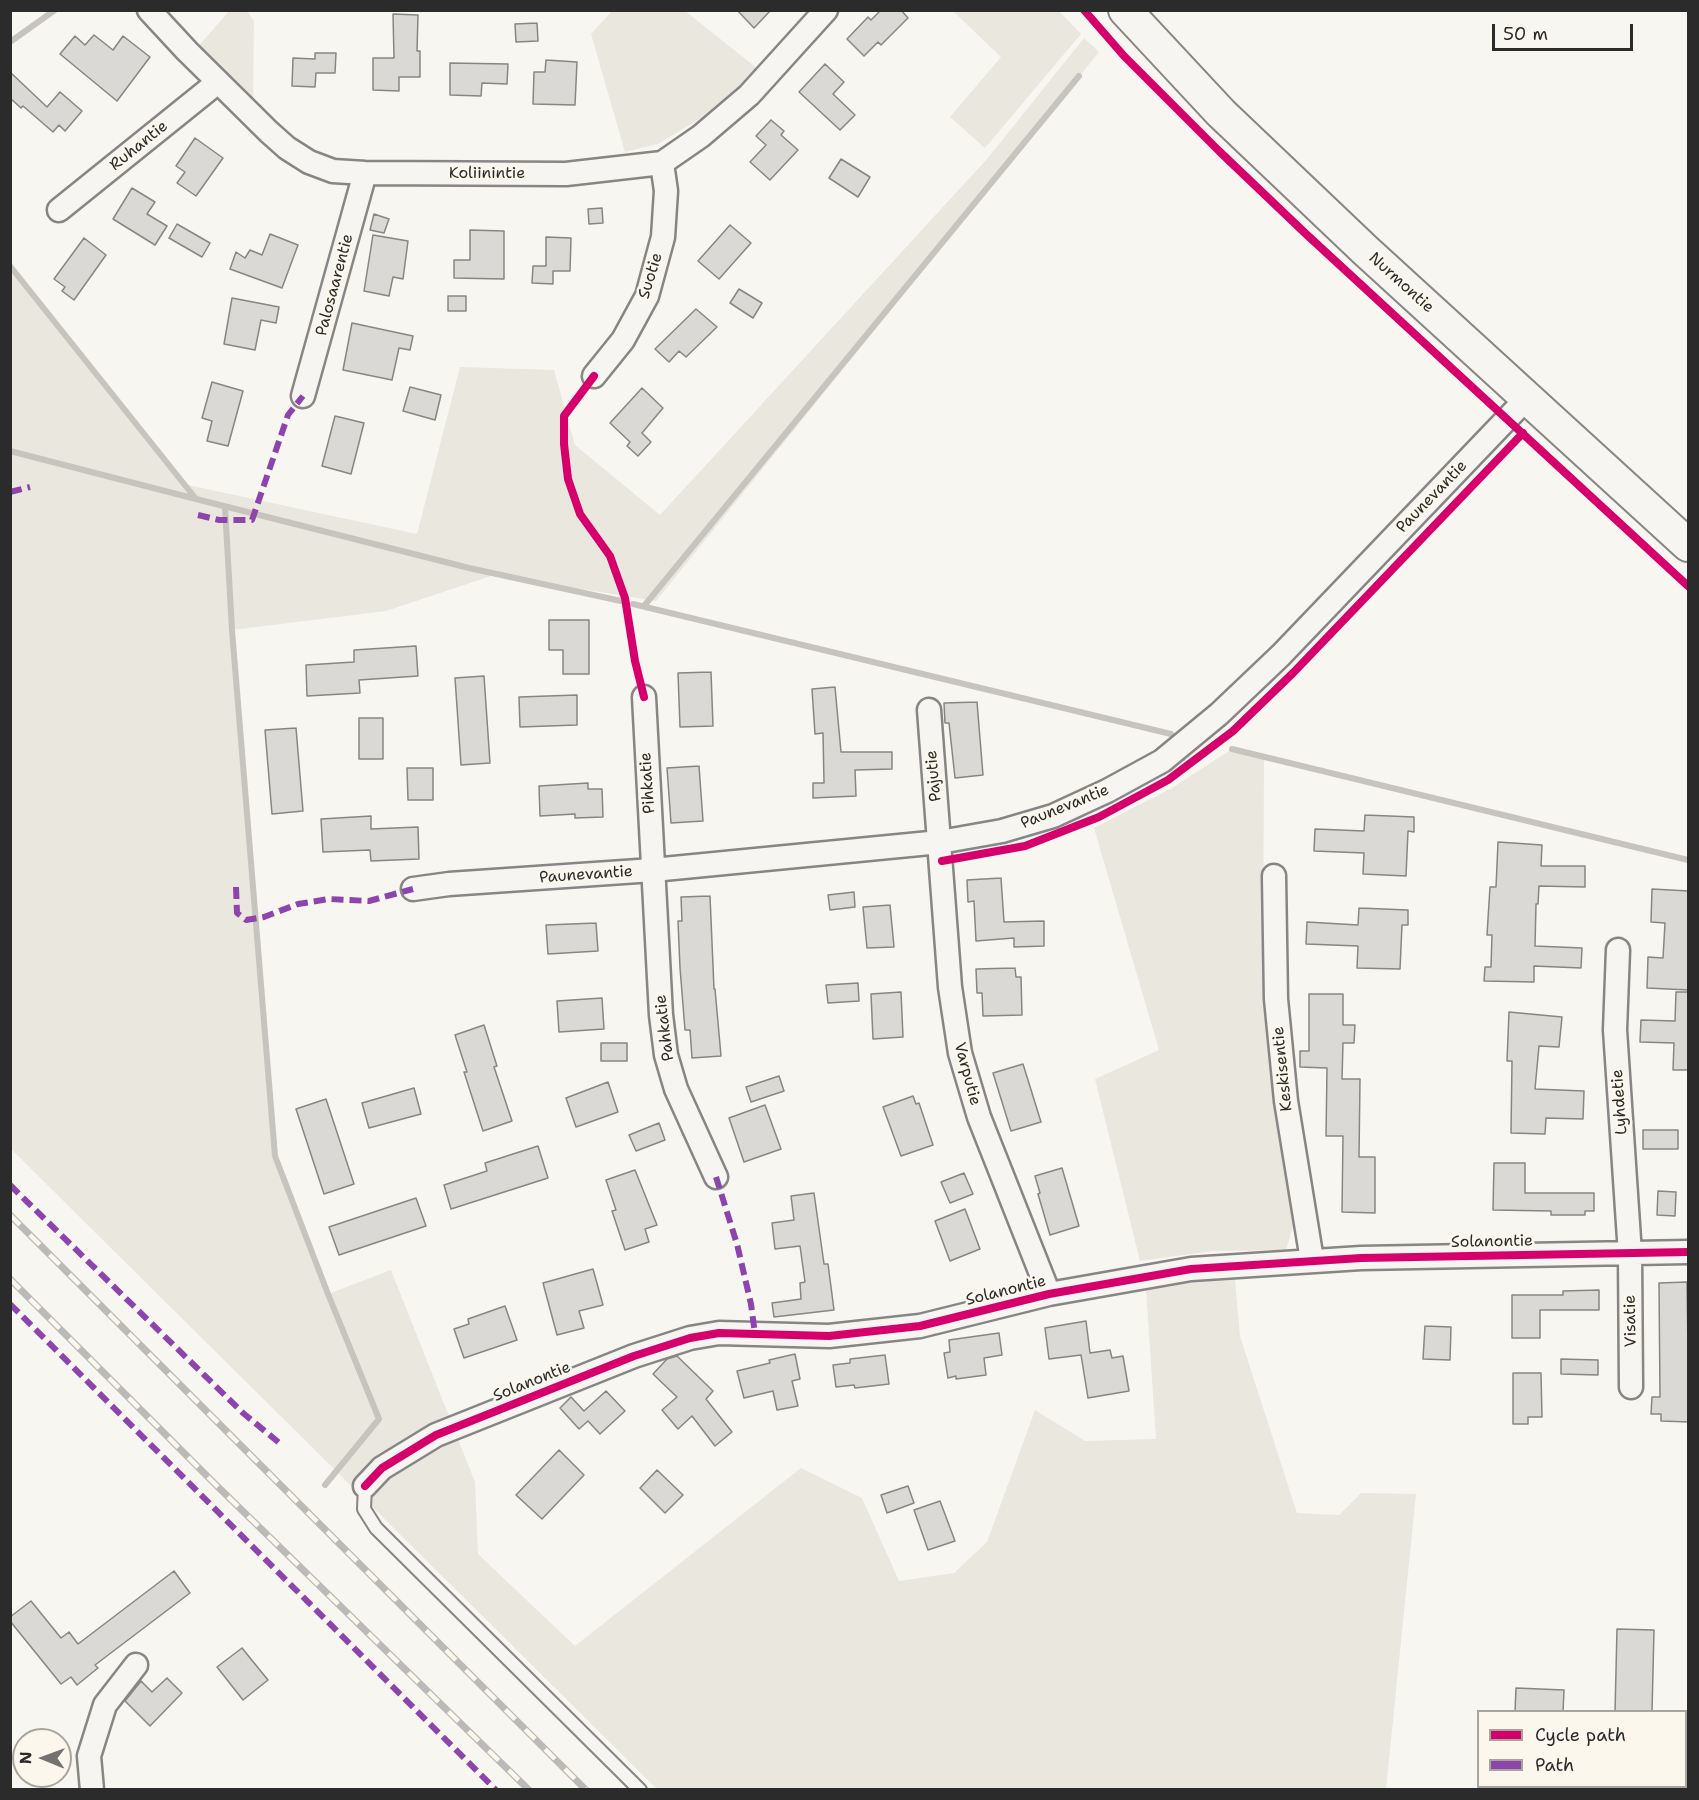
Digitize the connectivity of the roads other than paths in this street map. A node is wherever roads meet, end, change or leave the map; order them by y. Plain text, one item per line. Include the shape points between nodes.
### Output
1 (149, 10) edge
2 (826, 10) edge
3 (1125, 10) edge
4 (218, 82) junction
5 (662, 163) junction
6 (366, 173) junction
7 (59, 210) dead end
8 (594, 376) dead end
9 (303, 396) dead end
10 (1527, 398) junction
11 (1689, 545) edge
12 (644, 697) dead end
13 (929, 710) dead end
14 (940, 842) junction
15 (653, 870) junction
16 (1274, 876) dead end
17 (413, 889) dead end
18 (1618, 951) dead end
19 (716, 1177) dead end
20 (1689, 1252) edge
21 (1630, 1254) junction
22 (1312, 1260) junction
23 (1049, 1294) junction
24 (1631, 1387) dead end
25 (365, 1486) joint
26 (136, 1665) dead end
27 (92, 1790) edge
28 (640, 1790) edge

1 - 4 street, Koliinintie
2 - 5 street, Koliinintie via 749,95
3 - 10 main road, Nurmontie via 1221,113
4 - 6 street, Koliinintie via 287,148 309,162 333,171
4 - 7 street, Ruhantie
5 - 6 street, Koliinintie via 566,174
5 - 8 street, Suotie via 666,191 663,237 647,296 623,340
6 - 9 street, Palosaarentie
10 - 11 main road, Nurmontie
10 - 14 street, Paunevantie via 1281,655 1219,714 1162,760 1107,792 1053,816 1002,831
12 - 15 street, Pihkatie
13 - 14 street, Pajutie
14 - 15 street, Paunevantie
14 - 23 street, Varputie via 950,987 960,1053 979,1117
15 - 17 street, Paunevantie
15 - 19 street, Pahkatie via 666,1055 676,1089
16 - 22 street, Keskisentie via 1276,999 1286,1101
18 - 21 street, Lyhdetie via 1615,1030
20 - 21 street, Solanontie
21 - 22 street, Solanontie
21 - 24 street, Visatie
22 - 23 street, Solanontie via 1191,1269
23 - 25 street, Solanontie via 920,1326 829,1336 719,1333 690,1338 634,1356 436,1435 382,1468
25 - 28 lane via 364,1509 376,1528
26 - 27 street via 105,1705 89,1756

